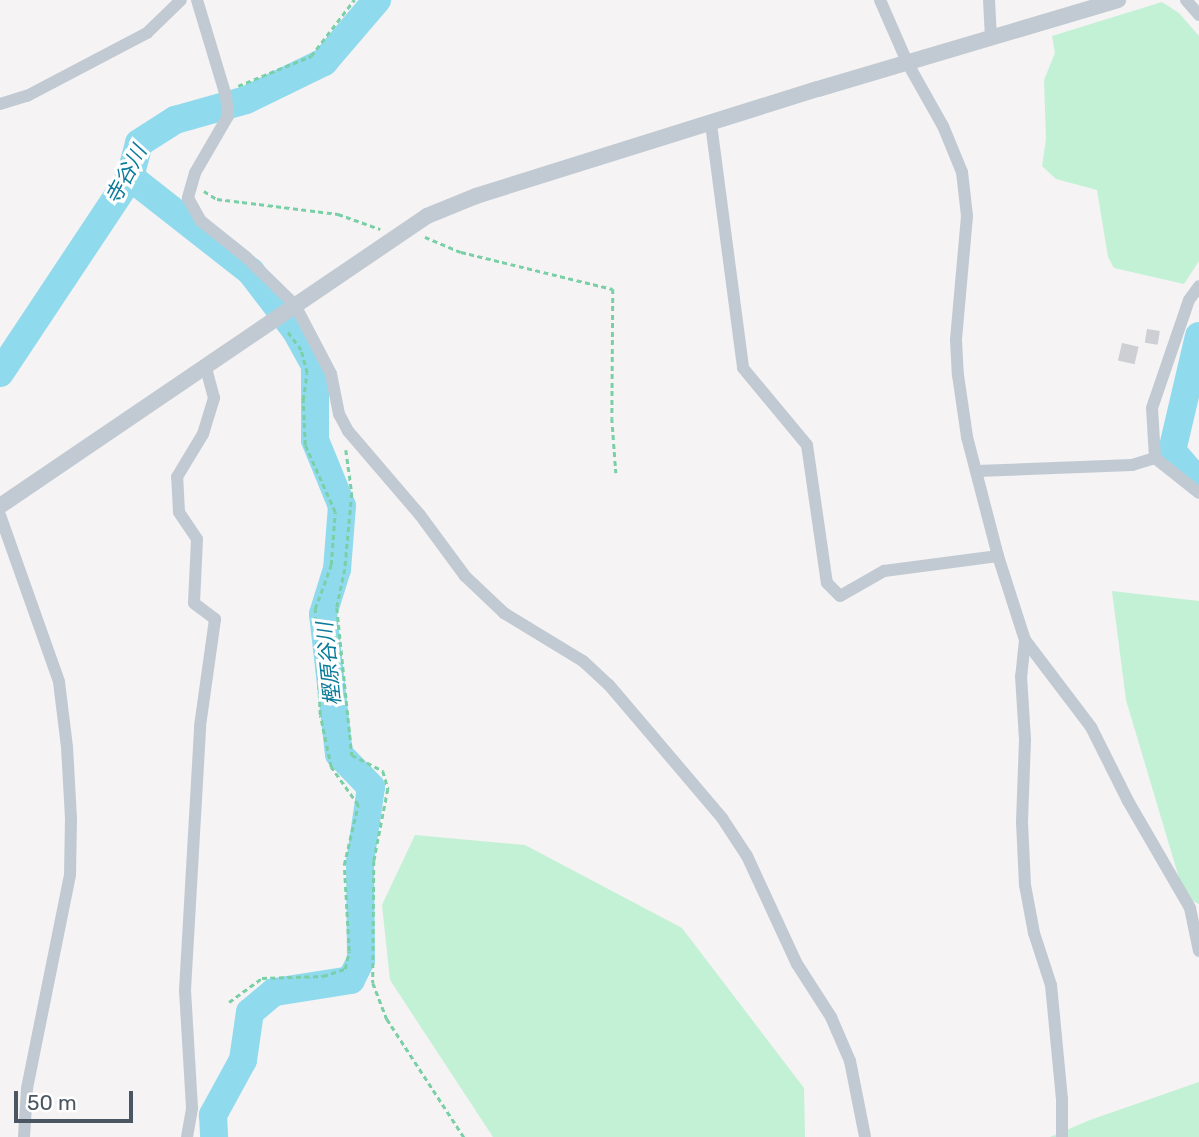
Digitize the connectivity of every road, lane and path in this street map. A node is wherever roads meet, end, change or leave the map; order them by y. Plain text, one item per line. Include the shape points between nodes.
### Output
1 (181, 0) edge
2 (197, 0) edge
3 (355, 0) edge
4 (880, 0) edge
5 (989, 0) edge
6 (1118, 0) edge
7 (1186, 0) edge
8 (1199, 15) edge
9 (991, 36) junction
10 (908, 64) junction
11 (226, 93) junction
12 (0, 104) edge
13 (711, 124) junction
14 (192, 184) junction
15 (401, 232) junction
16 (1199, 286) edge
17 (295, 305) junction
18 (276, 318) junction
19 (205, 365) junction
20 (341, 419) junction
21 (1155, 458) junction
22 (977, 471) junction
23 (616, 473) dead end
24 (1199, 493) edge
25 (0, 506) edge
26 (0, 515) edge
27 (998, 556) junction
28 (1025, 640) junction
29 (1199, 951) edge
30 (229, 1002) dead end
31 (24, 1137) edge
32 (187, 1137) edge
33 (464, 1137) edge
34 (865, 1137) edge
35 (1062, 1137) edge

1 - 12 street via 147,33 27,96
2 - 11 street
3 - 11 path via 311,56
4 - 10 street
5 - 9 street
6 - 9 street
7 - 8 street
9 - 10 street
10 - 13 street
10 - 22 street via 943,126 962,173 967,216 956,340 967,437
11 - 14 street via 228,116
13 - 15 street via 476,196
13 - 27 street via 743,368 807,445 827,583 840,596 884,571
14 - 15 path via 217,199 338,214
14 - 17 street via 188,198 201,221
15 - 17 street
15 - 23 path via 461,253 613,289
16 - 21 street via 1189,300 1152,408
17 - 18 street
17 - 20 street via 331,374
18 - 19 street
18 - 30 path via 300,349 307,373 305,445 335,512 331,565 315,609 320,715 331,767 358,804 344,865 349,950 345,969 323,976 262,978
19 - 25 street
19 - 32 street via 214,398 203,434 177,477 179,512 197,539 194,603 215,619 200,726 186,962 192,1108
20 - 33 path via 352,493 337,608 352,755 383,771 388,789 374,861 373,983 387,1019
20 - 34 street via 464,576 505,613 583,661 609,685 722,818 747,856 797,964 831,1017 850,1061
21 - 22 street via 1132,465
21 - 24 street
22 - 27 street
26 - 31 street via 59,682 71,818 70,875 27,1089
27 - 28 street
28 - 29 street via 1091,727 1190,908
28 - 35 street via 1021,676 1025,885 1051,985

